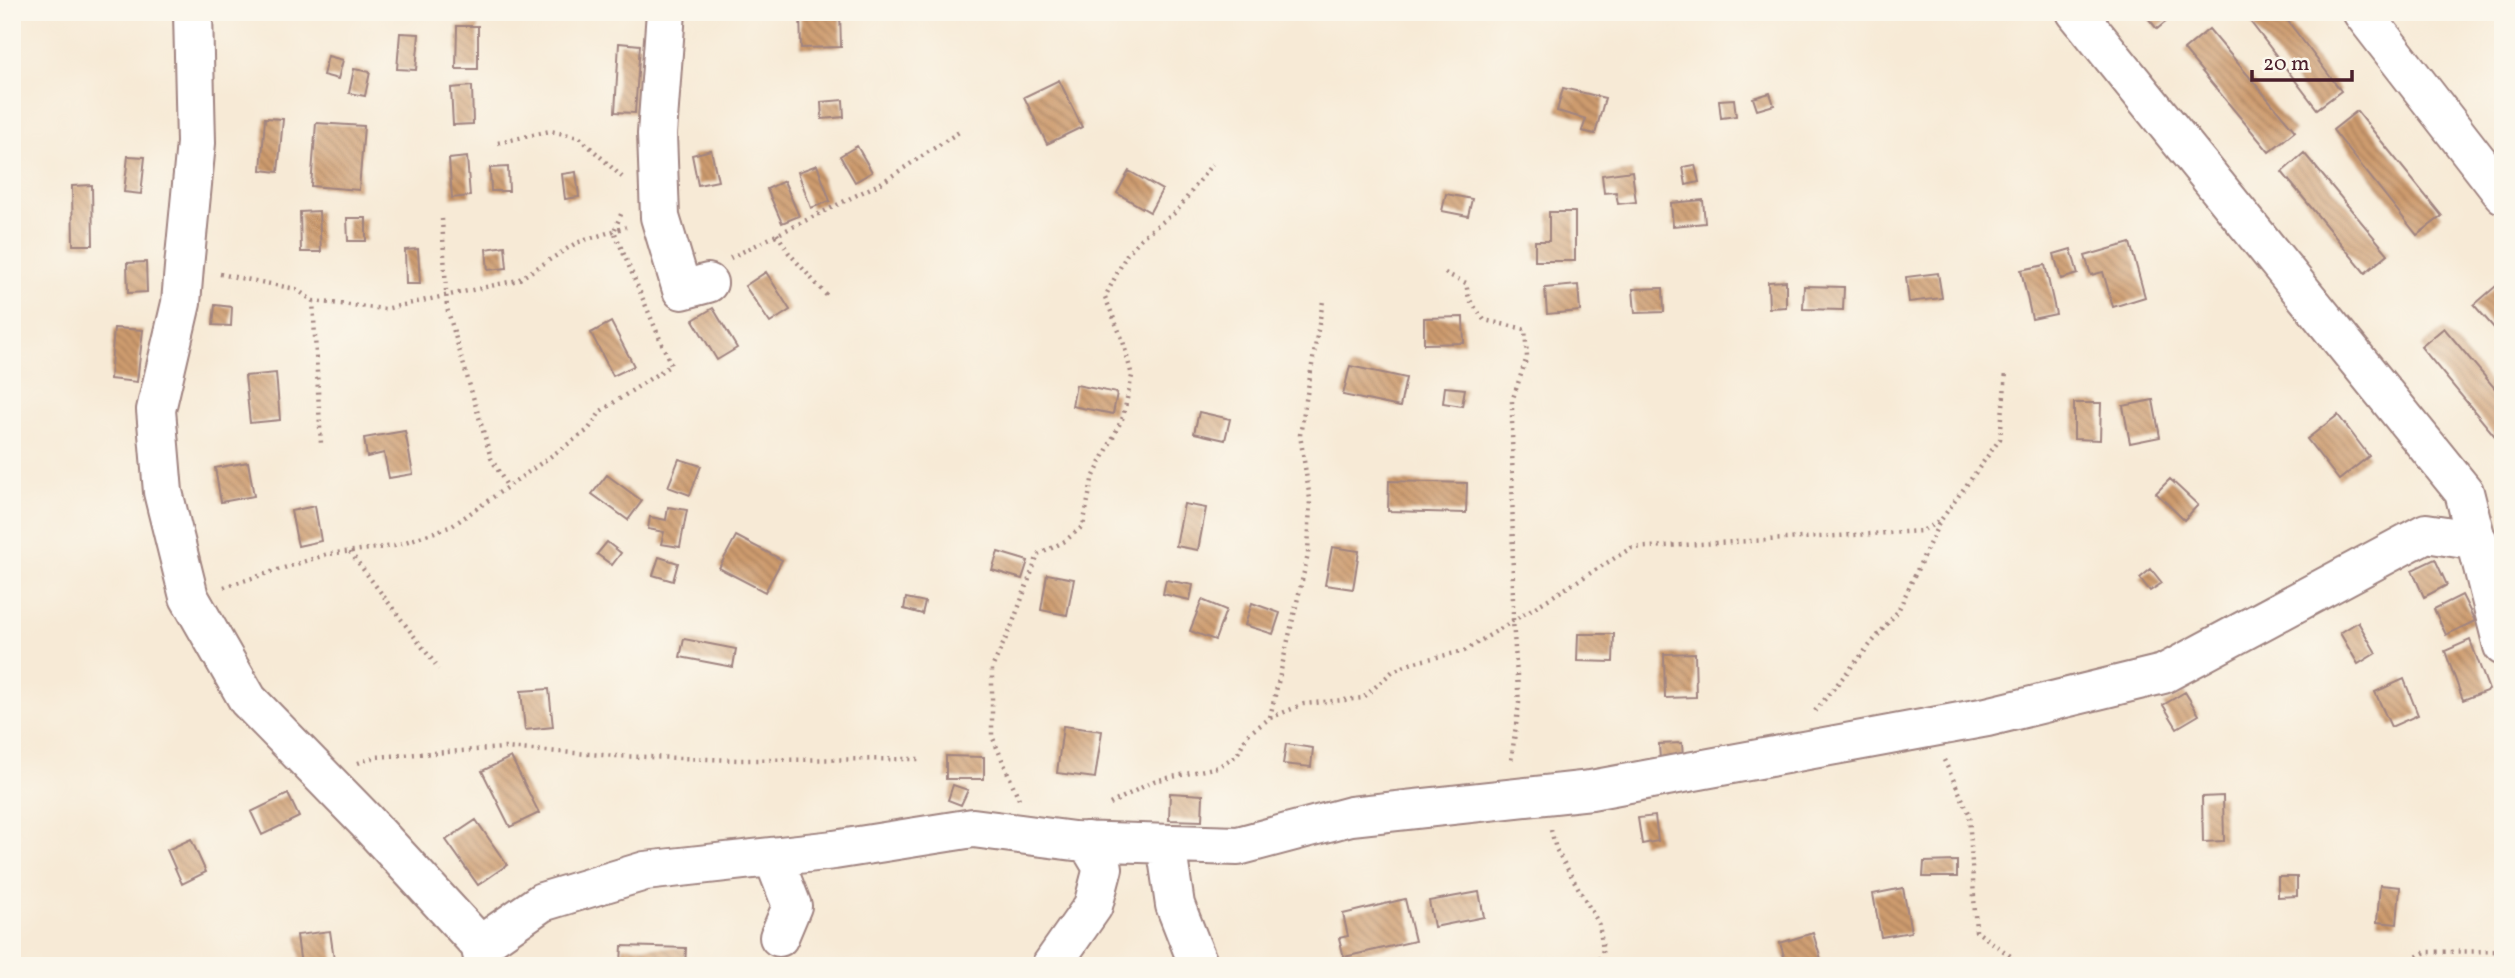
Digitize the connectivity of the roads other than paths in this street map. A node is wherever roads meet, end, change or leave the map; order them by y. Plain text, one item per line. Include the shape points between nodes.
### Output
1 (193, 12) edge
2 (666, 12) edge
3 (2076, 12) edge
4 (2362, 12) edge
5 (2503, 194) edge
6 (708, 283) road end
7 (2478, 541) junction
8 (2503, 646) edge
9 (1062, 839) junction
10 (1166, 844) junction
11 (773, 857) junction
12 (779, 937) dead end
13 (483, 955) edge
14 (1051, 966) edge
15 (1199, 966) edge

1 - 13 street via 196,143 181,303 156,410 163,492 188,597 248,700
2 - 6 street via 657,134 660,216 682,290
3 - 7 street via 2464,492
4 - 5 street
7 - 8 street
7 - 10 street via 2426,533 2163,674 1986,717 1591,790 1351,816 1238,846
9 - 10 street
9 - 11 street via 973,828
9 - 14 street via 1103,868 1093,906
10 - 15 street via 1175,905
11 - 12 street via 792,906
11 - 13 street via 645,871 542,902

